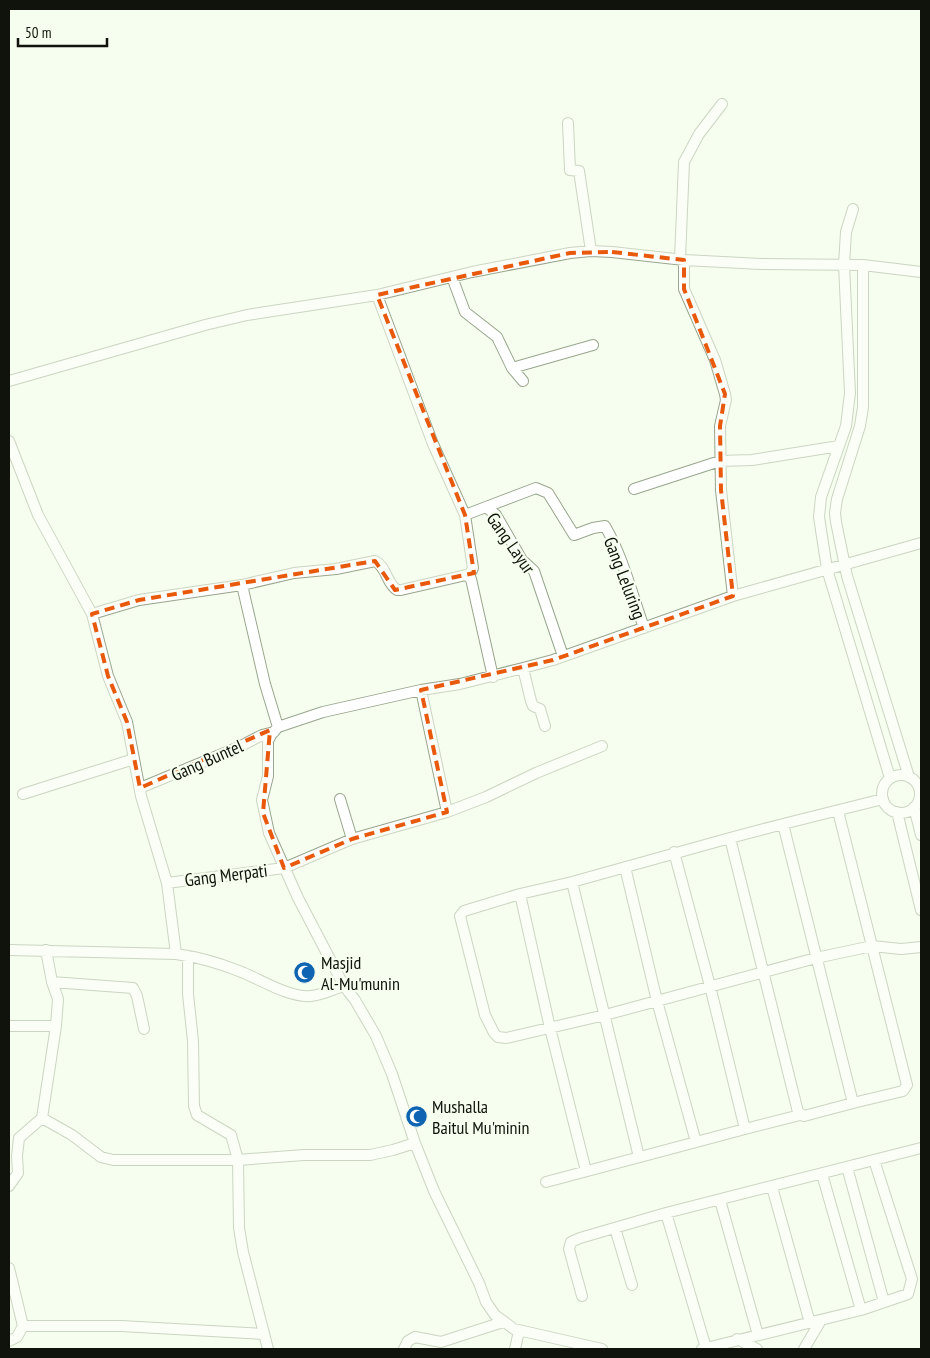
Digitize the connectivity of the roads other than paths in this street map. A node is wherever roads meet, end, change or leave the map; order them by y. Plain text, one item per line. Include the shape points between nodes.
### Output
1 (722, 104) dead end
2 (568, 123) dead end
3 (853, 208) dead end
4 (591, 250) junction
5 (682, 260) junction
6 (844, 264) junction
7 (863, 266) junction
8 (921, 272) edge
9 (452, 277) junction
10 (377, 295) junction
11 (593, 345) dead end
12 (512, 368) junction
13 (523, 381) dead end
14 (9, 382) edge
15 (9, 441) edge
16 (839, 446) junction
17 (720, 461) junction
18 (634, 489) dead end
19 (486, 507) junction
20 (465, 515) junction
21 (921, 543) edge
22 (845, 564) junction
23 (827, 569) junction
24 (469, 576) junction
25 (242, 585) junction
26 (733, 596) junction
27 (92, 614) junction
28 (644, 628) junction
29 (563, 656) junction
30 (523, 668) junction
31 (493, 677) junction
32 (421, 690) junction
33 (545, 726) dead end
34 (276, 729) junction
35 (602, 746) dead end
36 (134, 759) junction
37 (909, 777) junction
38 (890, 778) junction
39 (140, 788) junction
40 (23, 794) dead end
41 (340, 799) dead end
42 (883, 799) junction
43 (914, 807) junction
44 (838, 811) junction
45 (447, 812) junction
46 (897, 812) junction
47 (783, 824) junction
48 (921, 835) edge
49 (730, 838) junction
50 (352, 839) junction
51 (674, 852) junction
52 (625, 867) junction
53 (284, 868) junction
54 (572, 882) junction
55 (167, 883) junction
56 (520, 894) junction
57 (921, 910) edge
58 (872, 946) junction
59 (921, 947) edge
60 (9, 950) edge
61 (46, 950) junction
62 (176, 954) junction
63 (188, 956) junction
64 (816, 958) junction
65 (764, 973) junction
66 (52, 982) junction
67 (344, 986) junction
68 (710, 986) junction
69 (658, 1001) junction
70 (605, 1015) junction
71 (9, 1026) edge
72 (56, 1026) junction
73 (550, 1028) junction
74 (144, 1029) dead end
75 (853, 1103) junction
76 (800, 1115) junction
77 (42, 1118) junction
78 (745, 1129) junction
79 (696, 1142) junction
80 (415, 1143) junction
81 (921, 1148) edge
82 (13, 1156) edge
83 (639, 1157) junction
84 (238, 1160) junction
85 (874, 1160) junction
86 (847, 1167) junction
87 (586, 1171) junction
88 (822, 1174) junction
89 (546, 1182) dead end
90 (9, 1186) edge
91 (772, 1187) junction
92 (720, 1200) junction
93 (666, 1213) junction
94 (615, 1228) junction
95 (9, 1268) edge
96 (917, 1278) edge
97 (632, 1285) dead end
98 (582, 1296) dead end
99 (884, 1302) junction
100 (861, 1310) junction
101 (821, 1320) junction
102 (503, 1322) junction
103 (810, 1323) junction
104 (23, 1326) junction
105 (519, 1331) junction
106 (263, 1334) junction
107 (758, 1335) junction
108 (737, 1339) junction
109 (9, 1340) edge
110 (268, 1349) edge
111 (404, 1349) edge
112 (515, 1349) edge
113 (602, 1349) edge
114 (704, 1349) edge
115 (758, 1349) edge
116 (804, 1349) edge

1 - 5 street via 699,134 684,162
2 - 4 street via 570,170 579,171
3 - 6 street via 846,232
4 - 5 street
4 - 9 street
5 - 6 street
5 - 17 street via 684,289 715,360 725,394 720,419
6 - 7 street
6 - 16 street via 850,393 846,426
7 - 8 street
7 - 22 street via 863,407 835,513
9 - 10 street
9 - 12 street via 465,312 497,337
10 - 14 street via 205,324
10 - 20 street
11 - 12 street
12 - 13 street
15 - 27 street via 38,515
16 - 17 street via 752,460
16 - 23 street via 819,509
17 - 18 street
17 - 26 street
19 - 20 street, Gang Layur
19 - 28 street, Gang Leluring via 536,488 548,493 574,535 605,526 617,550
19 - 29 street, Gang Layur via 496,515 522,560 534,571
20 - 24 street via 473,568
21 - 22 street, Gang Buntel
22 - 23 street, Gang Buntel
22 - 37 street
23 - 26 street, Gang Buntel
23 - 38 street
24 - 25 street via 397,590 375,561 294,573
24 - 31 street
25 - 27 street via 139,600
25 - 34 street
26 - 28 street, Gang Buntel
27 - 36 street via 108,676 127,722
28 - 29 street, Gang Buntel
29 - 30 street, Gang Buntel
30 - 31 street, Gang Buntel
30 - 33 street via 531,702 540,709
31 - 32 street, Gang Buntel
32 - 34 street, Gang Buntel via 323,712
32 - 45 street
34 - 39 street, Gang Buntel
34 - 53 street via 268,741 268,776 262,800 269,833
35 - 45 street, Gang Merpati
36 - 39 street
36 - 40 street
37 - 38 street
37 - 43 street via 918,787
38 - 42 street via 883,788
39 - 55 street
41 - 50 street
42 - 44 street
42 - 46 street
43 - 46 street
43 - 48 street
44 - 47 street
44 - 58 street
45 - 50 street, Gang Merpati
46 - 57 street
47 - 49 street
47 - 64 street
49 - 51 street
49 - 65 street
50 - 53 street, Gang Merpati
51 - 52 street
51 - 68 street
52 - 54 street
52 - 69 street
53 - 55 street, Gang Merpati
53 - 67 street
54 - 56 street
54 - 70 street
55 - 62 street
56 - 73 street
56 - 73 street via 464,911 460,916 485,1015 494,1033 506,1038
58 - 59 street
58 - 64 street
58 - 75 street via 907,1085 903,1091
60 - 61 street
61 - 62 street
61 - 66 street
62 - 63 street
63 - 67 street via 220,964 303,996 324,994
63 - 84 street via 194,1106 197,1115 230,1135
64 - 65 street
64 - 75 street
65 - 68 street
65 - 76 street
66 - 72 street via 58,999
66 - 74 street via 133,988
67 - 80 street via 356,1000 382,1049
68 - 69 street
68 - 78 street
69 - 70 street
69 - 79 street
70 - 73 street
70 - 83 street
71 - 72 street
72 - 77 street
73 - 87 street
75 - 76 street
76 - 78 street
77 - 82 street via 19,1138
77 - 84 street via 101,1157 113,1160
78 - 79 street
79 - 83 street
80 - 84 street via 370,1154
80 - 102 street via 486,1302
81 - 85 street
82 - 90 street via 18,1173
83 - 87 street
84 - 106 street via 240,1236
85 - 86 street
85 - 96 street
86 - 88 street
86 - 99 street
87 - 89 street
88 - 91 street
88 - 100 street
91 - 92 street
91 - 103 street
92 - 93 street
92 - 107 street
93 - 94 street
93 - 114 street
94 - 97 street
94 - 98 street via 571,1242 570,1253
95 - 104 street
96 - 99 street via 908,1294
99 - 100 street
100 - 101 street
101 - 103 street
101 - 116 street
102 - 105 street
102 - 111 street via 441,1342 415,1338 408,1341
103 - 107 street
104 - 106 street via 121,1326
104 - 109 street via 17,1337
105 - 112 street
105 - 113 street
106 - 110 street
107 - 108 street
108 - 114 street
108 - 115 street

